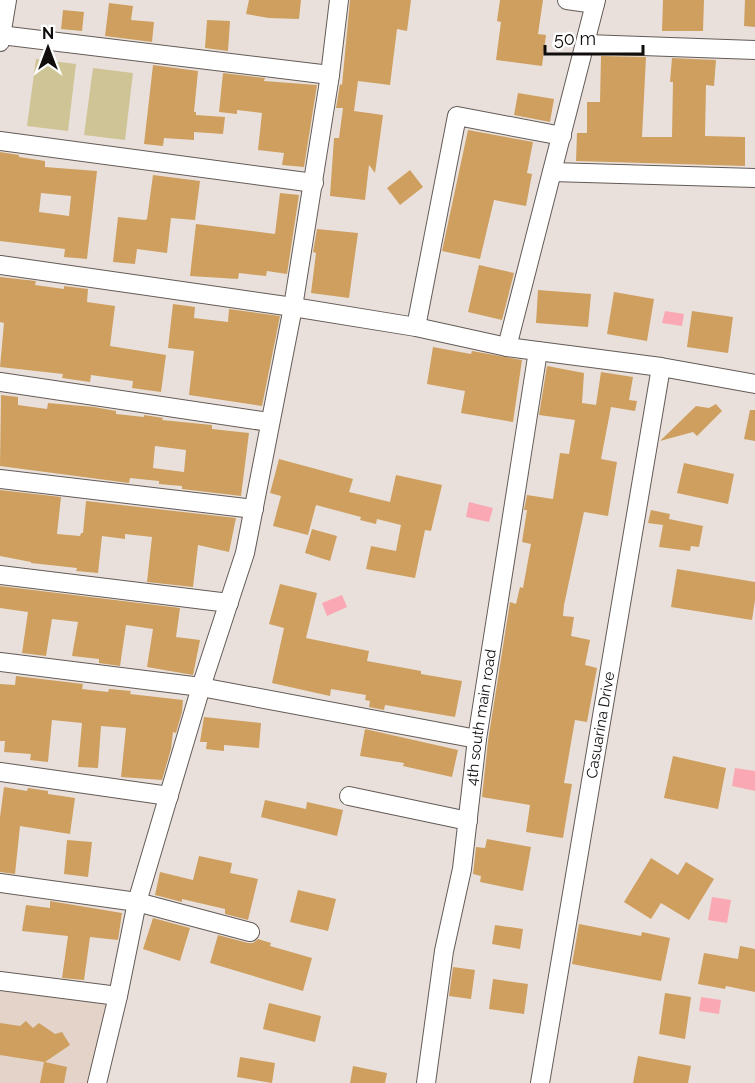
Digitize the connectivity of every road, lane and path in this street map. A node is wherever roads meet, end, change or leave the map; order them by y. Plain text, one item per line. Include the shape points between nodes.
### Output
1 (7, 0) edge
2 (339, 0) edge
3 (567, 0) edge
4 (596, 2) edge
5 (0, 37) edge
6 (586, 44) junction
7 (755, 50) edge
8 (330, 75) junction
9 (562, 136) junction
10 (0, 141) edge
11 (552, 172) junction
12 (755, 178) edge
13 (314, 183) junction
14 (0, 265) edge
15 (293, 307) junction
16 (416, 327) junction
17 (507, 347) junction
18 (538, 351) junction
19 (660, 367) junction
20 (0, 382) edge
21 (755, 384) edge
22 (269, 422) junction
23 (0, 479) edge
24 (254, 509) junction
25 (0, 574) edge
26 (229, 603) junction
27 (0, 662) edge
28 (201, 687) junction
29 (477, 739) junction
30 (0, 772) edge
31 (169, 796) junction
32 (349, 796) dead end
33 (468, 821) junction
34 (0, 883) edge
35 (137, 902) junction
36 (250, 932) dead end
37 (0, 981) edge
38 (118, 996) junction
39 (97, 1083) edge
40 (426, 1083) edge
41 (540, 1083) edge

1 - 5 street
2 - 8 street
3 - 4 street
4 - 6 street
5 - 8 street
6 - 7 street
6 - 9 street
8 - 13 street
9 - 11 street
9 - 16 street via 457,116
10 - 13 street
11 - 12 street
11 - 17 street
13 - 15 street
14 - 15 street
15 - 16 street
15 - 22 street
16 - 17 street
17 - 18 street
18 - 19 street
18 - 29 street, 4th south main road
19 - 21 street
19 - 41 street, Casuarina Drive
20 - 22 street
22 - 24 street
23 - 24 street
24 - 26 street
25 - 26 street
26 - 28 street
27 - 28 street
28 - 29 street
28 - 31 street
29 - 33 street, 4th south main road
30 - 31 street
31 - 35 street
32 - 33 street
33 - 40 street, 4th south main road via 444,951
34 - 35 street
35 - 36 street
35 - 38 street
37 - 38 street
38 - 39 street

